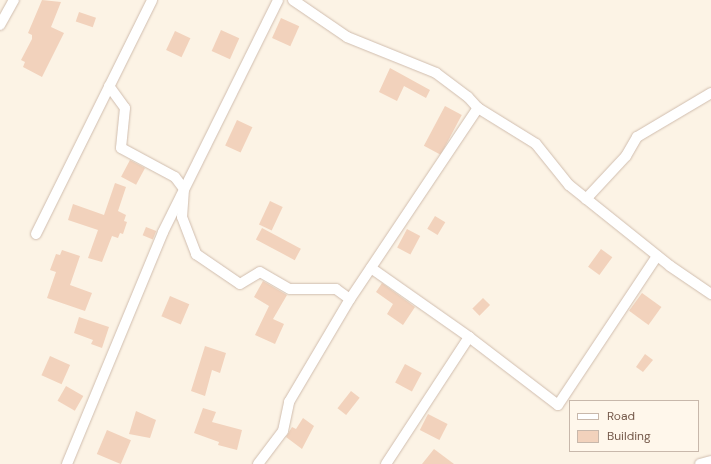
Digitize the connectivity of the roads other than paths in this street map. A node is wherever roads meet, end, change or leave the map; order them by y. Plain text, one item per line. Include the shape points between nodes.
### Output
1 (14, 0) edge
2 (152, 0) edge
3 (278, 0) edge
4 (293, 0) edge
5 (0, 26) edge
6 (109, 86) junction
7 (711, 92) edge
8 (478, 108) junction
9 (184, 190) junction
10 (586, 199) junction
11 (36, 234) dead end
12 (657, 256) junction
13 (371, 268) junction
14 (711, 294) edge
15 (350, 299) junction
16 (469, 337) junction
17 (711, 461) edge
18 (67, 464) edge
19 (258, 464) edge
20 (386, 464) edge
21 (700, 464) edge

1 - 5 street
2 - 6 street
3 - 9 street
4 - 8 street via 347,37 436,72
6 - 9 street via 125,108 121,148 174,177
6 - 11 street
7 - 10 street via 637,137 626,156
8 - 10 street via 536,144 569,186
8 - 13 street
9 - 15 street via 182,217 196,254 240,284 260,272 290,289 336,289
9 - 18 street via 163,232
10 - 12 street
12 - 14 street
12 - 16 street via 558,405
13 - 15 street
13 - 16 street
15 - 19 street via 289,402 283,431
16 - 20 street
17 - 21 street

